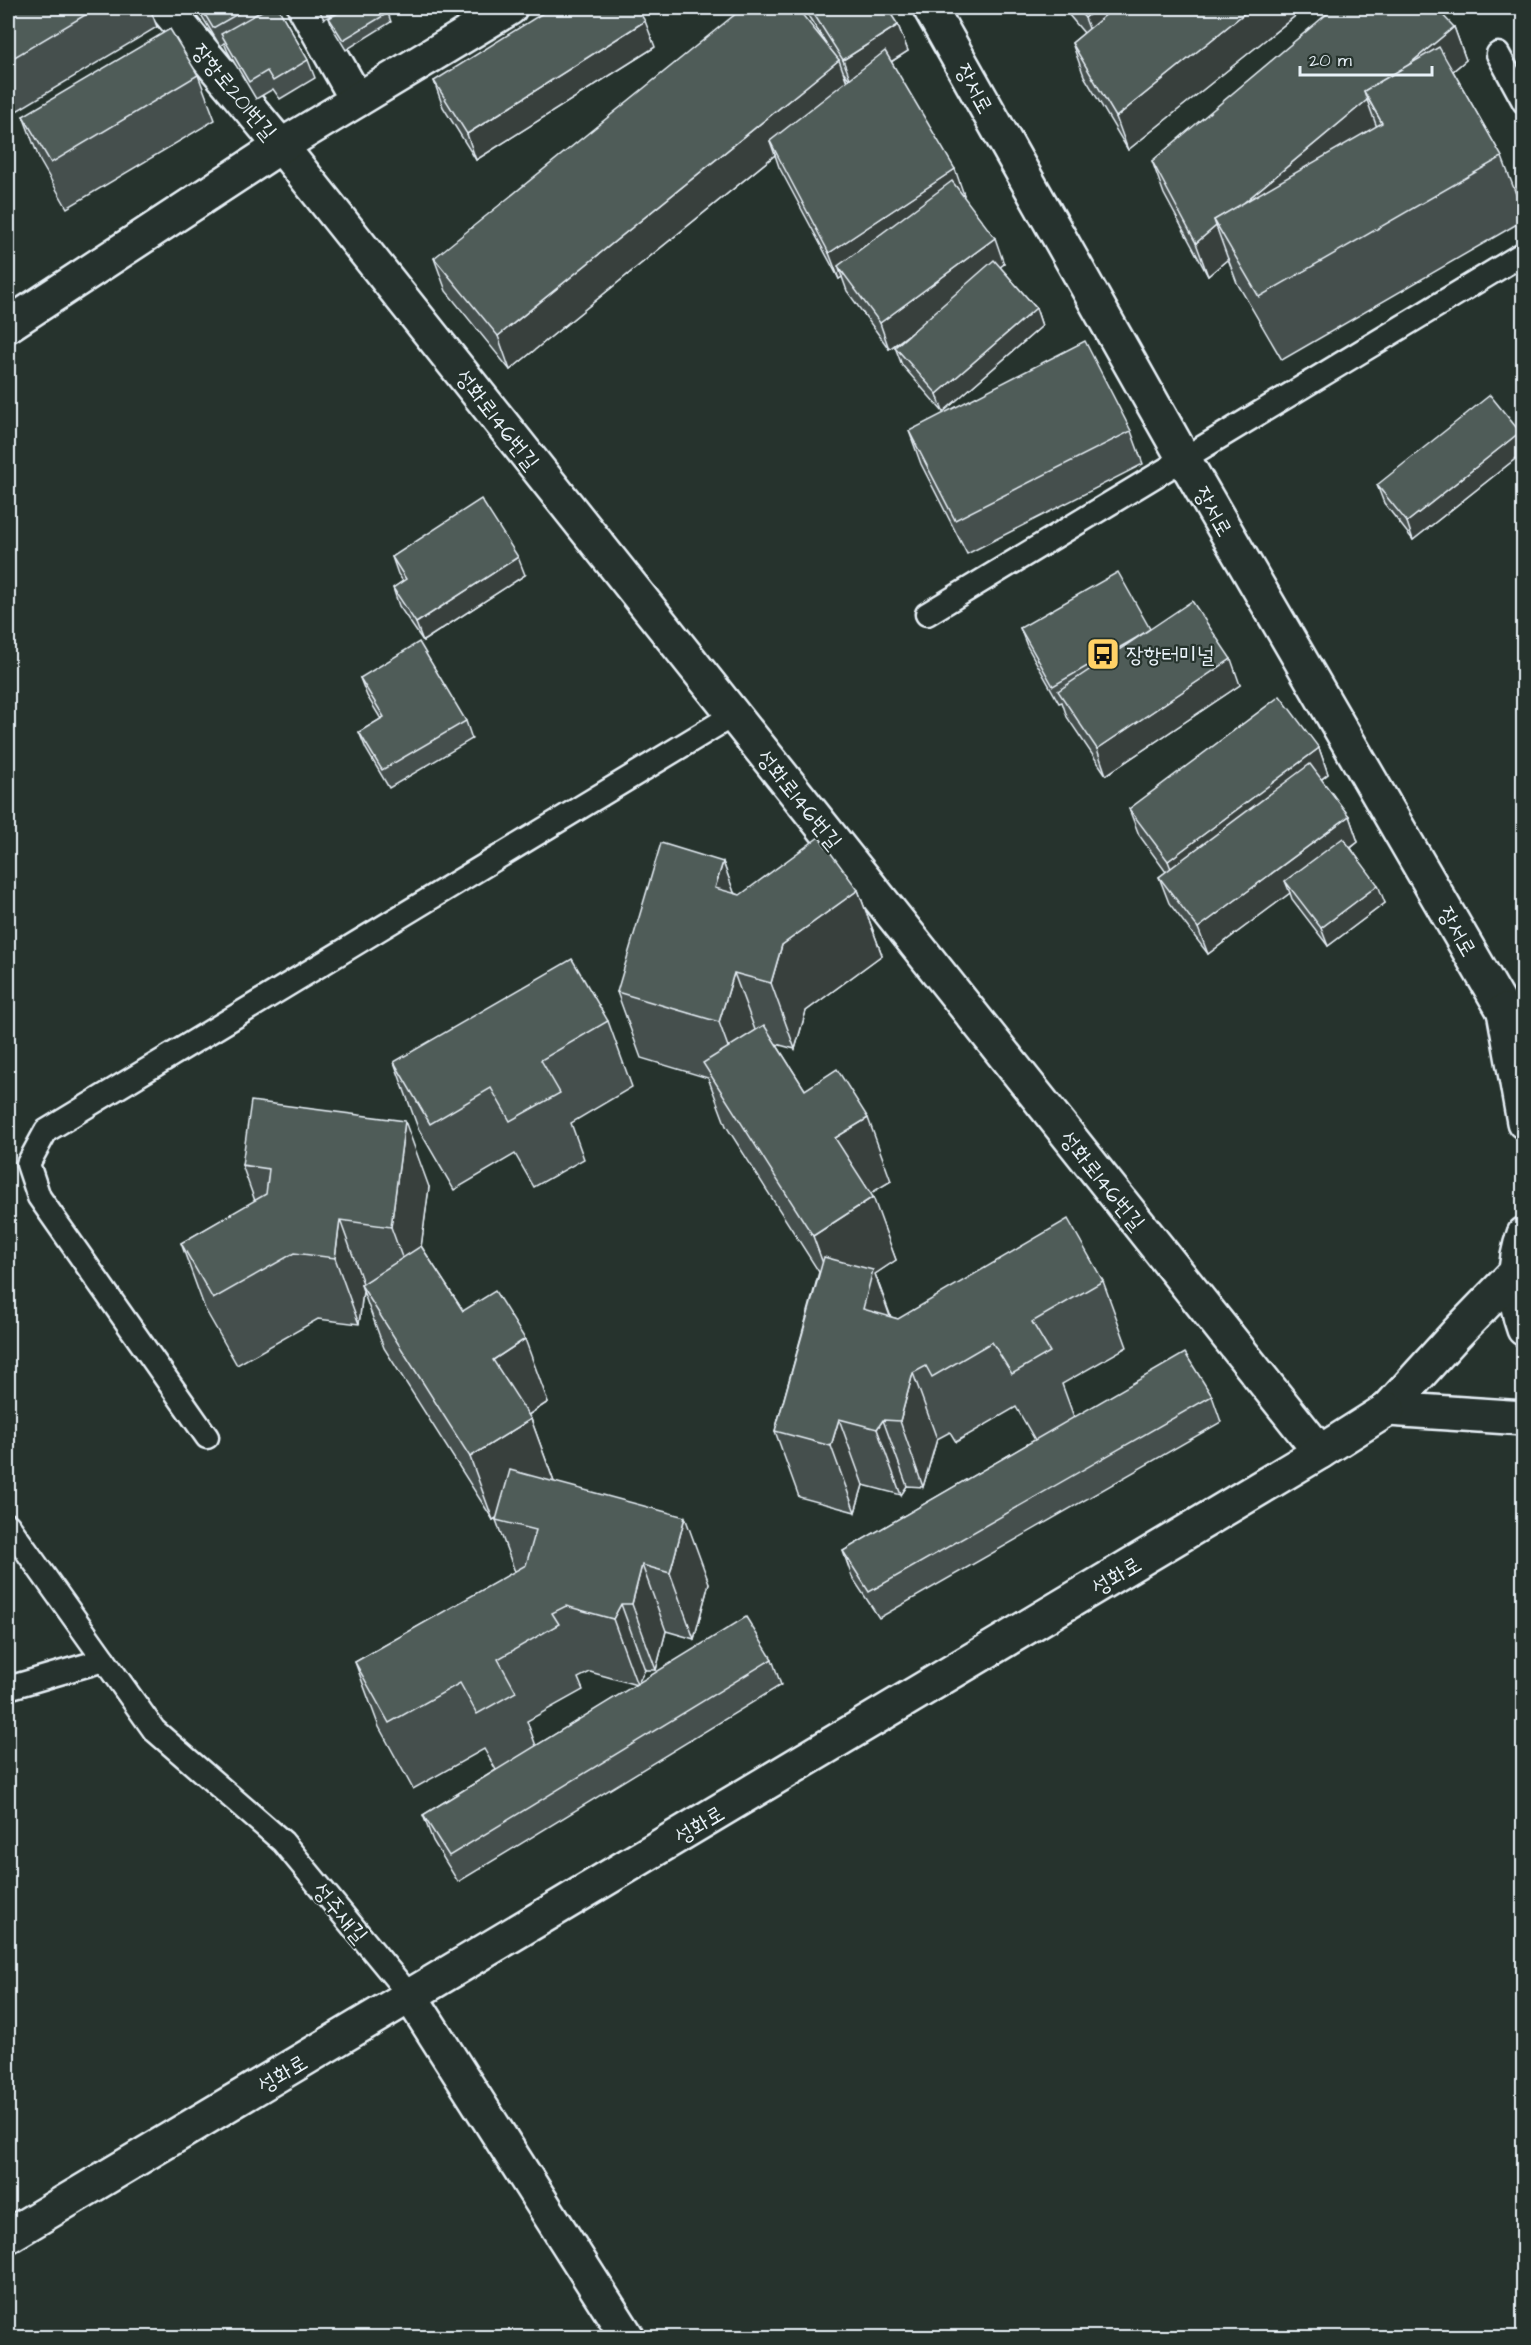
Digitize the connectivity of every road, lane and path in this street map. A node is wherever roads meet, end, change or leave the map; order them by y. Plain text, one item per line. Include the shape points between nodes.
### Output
1 (166, 8) edge
2 (305, 8) edge
3 (930, 8) edge
4 (496, 11) edge
5 (1498, 54) dead end
6 (357, 100) junction
7 (1524, 102) edge
8 (281, 146) junction
9 (1524, 253) edge
10 (8, 324) edge
11 (1184, 459) junction
12 (927, 614) dead end
13 (733, 715) junction
14 (1514, 1018) edge
15 (1524, 1122) edge
16 (1524, 1234) edge
17 (1517, 1271) junction
18 (1524, 1329) edge
19 (1388, 1409) junction
20 (1524, 1418) edge
21 (207, 1437) dead end
22 (1320, 1452) junction
23 (8, 1525) edge
24 (104, 1660) junction
25 (8, 1688) edge
26 (411, 1996) junction
27 (8, 2236) edge
28 (628, 2337) edge

1 - 8 street, 장항로201번길
2 - 6 street
3 - 11 street, 장서로
4 - 6 street
5 - 7 lane
6 - 8 street
8 - 10 street
8 - 13 street, 성화로146번길
9 - 11 lane
11 - 12 lane
11 - 14 street, 장서로
13 - 21 lane via 46,1131 28,1164 39,1197
13 - 22 street, 성화로146번길
14 - 15 street, 장서로
16 - 17 street via 1517,1251
17 - 18 street via 1516,1307
17 - 19 street, 성화로
19 - 20 street
19 - 22 street, 성화로
22 - 26 street, 성화로
23 - 24 lane, 성주새길
24 - 25 lane
24 - 26 lane, 성주새길 via 154,1730 283,1842
26 - 27 street, 성화로
26 - 28 street, 성주새길

